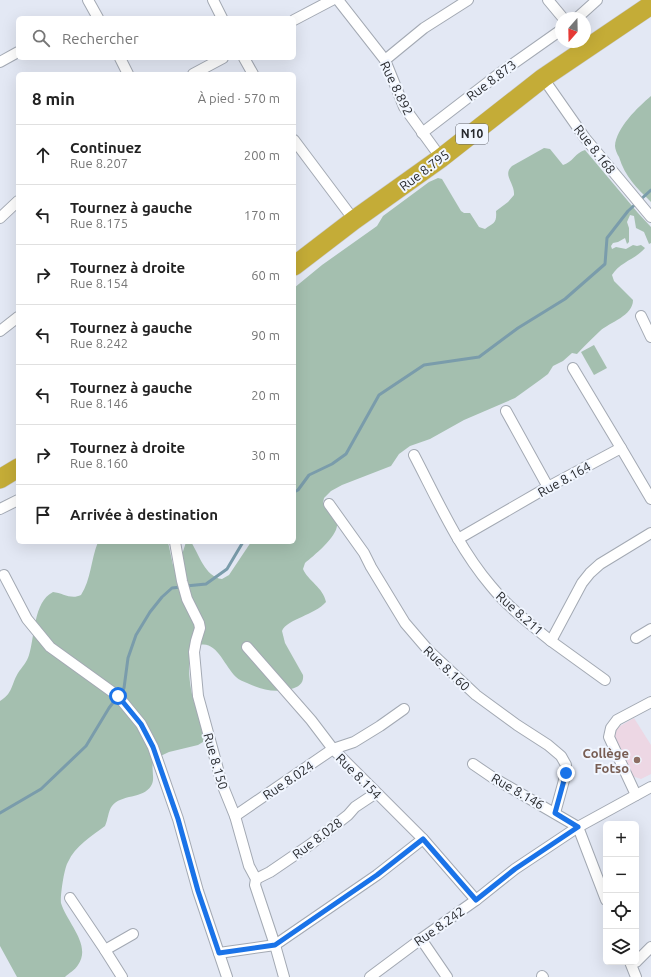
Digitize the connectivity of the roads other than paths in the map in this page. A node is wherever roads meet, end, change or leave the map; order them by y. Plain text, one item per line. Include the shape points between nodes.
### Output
1 (88, 0) edge
2 (213, 0) edge
3 (332, 0) edge
4 (338, 0) edge
5 (468, 0) edge
6 (548, 0) edge
7 (597, 0) edge
8 (651, 5) edge
9 (558, 12) edge
10 (584, 12) edge
11 (97, 16) edge
12 (219, 16) edge
13 (296, 19) edge
14 (555, 34) edge
15 (16, 53) edge
16 (121, 60) edge
17 (219, 60) edge
18 (245, 60) edge
19 (384, 60) junction
20 (0, 62) edge
21 (127, 72) edge
22 (197, 72) edge
23 (252, 72) edge
24 (543, 78) junction
25 (422, 133) junction
26 (296, 143) edge
27 (441, 158) junction
28 (16, 203) edge
29 (651, 217) edge
30 (0, 218) edge
31 (354, 220) junction
32 (296, 264) edge
33 (641, 316) dead end
34 (16, 319) edge
35 (0, 331) edge
36 (651, 337) edge
37 (573, 368) dead end
38 (506, 411) dead end
39 (621, 448) junction
40 (414, 454) dead end
41 (16, 469) edge
42 (0, 479) edge
43 (548, 487) junction
44 (651, 499) edge
45 (16, 501) edge
46 (329, 504) dead end
47 (0, 509) edge
48 (651, 533) edge
49 (458, 539) junction
50 (175, 544) edge
51 (1, 573) edge
52 (651, 629) edge
53 (636, 638) dead end
54 (551, 641) junction
55 (247, 647) dead end
56 (605, 680) dead end
57 (651, 702) edge
58 (404, 709) dead end
59 (333, 749) junction
60 (473, 764) dead end
61 (651, 787) edge
62 (376, 793) junction
63 (636, 795) junction
64 (555, 813) junction
65 (235, 816) junction
66 (578, 827) junction
67 (423, 839) junction
68 (256, 879) junction
69 (603, 893) edge
70 (70, 898) dead end
71 (476, 900) junction
72 (133, 934) dead end
73 (421, 939) junction
74 (275, 945) junction
75 (651, 947) edge
76 (105, 950) junction
77 (219, 953) junction
78 (639, 958) edge
79 (633, 965) edge
80 (122, 977) edge
81 (227, 977) edge
82 (284, 977) edge
83 (370, 977) edge
84 (447, 977) edge
85 (636, 977) edge

1 - 11 street
2 - 12 street
3 - 13 street
4 - 19 street, Rue 8.892
5 - 19 street via 424,28
6 - 9 street
7 - 10 street
8 - 24 highway, Rue 8.795 / N10
14 - 25 street, Rue 8.873
15 - 20 street
16 - 21 street
17 - 22 street
18 - 23 street
19 - 25 street, Rue 8.892 via 404,106
24 - 27 highway, Rue 8.795 / N10
24 - 29 street, Rue 8.168 via 585,138
25 - 27 street, Rue 8.892
26 - 31 street
27 - 31 highway, Rue 8.795 / N10
28 - 30 street
31 - 32 highway, Rue 8.795 / N10
33 - 36 street
34 - 35 street
37 - 39 street
38 - 43 street
39 - 43 street, Rue 8.164
39 - 44 street
40 - 49 street, Rue 8.211
41 - 42 highway
43 - 49 street, Rue 8.164
45 - 47 street
46 - 64 street, Rue 8.160 via 364,553 405,623 429,651 476,695 561,756 566,765 566,773
48 - 54 street, Rue 8.211 via 600,564 590,573
49 - 54 street, Rue 8.211 via 491,586 513,610
50 - 65 street, Rue 8.150 via 187,599 200,628 194,652 198,696 222,784
51 - 77 street via 27,619 50,647 118,696 141,724 156,754
52 - 53 street
54 - 56 street
55 - 59 street, Rue 8.154
57 - 63 street via 617,720 611,728 609,737
58 - 59 street, Rue 8.024 via 354,742
59 - 62 street, Rue 8.154
59 - 65 street, Rue 8.024
60 - 64 street, Rue 8.146
61 - 63 street, Rue 8.242
62 - 67 street, Rue 8.154
62 - 68 street, Rue 8.028 via 311,844
63 - 66 street, Rue 8.242
64 - 66 street, Rue 8.146
65 - 68 street, Rue 8.150
66 - 69 street
66 - 71 street, Rue 8.242 via 515,869
67 - 71 street, Rue 8.154
67 - 74 street via 377,875
68 - 74 street, Rue 8.150 via 255,885
70 - 76 street
71 - 73 street, Rue 8.242
72 - 76 street
73 - 83 street, Rue 8.242
73 - 84 street
74 - 77 street
74 - 82 street, Rue 8.150
75 - 78 street
76 - 80 street
77 - 81 street
79 - 85 street

